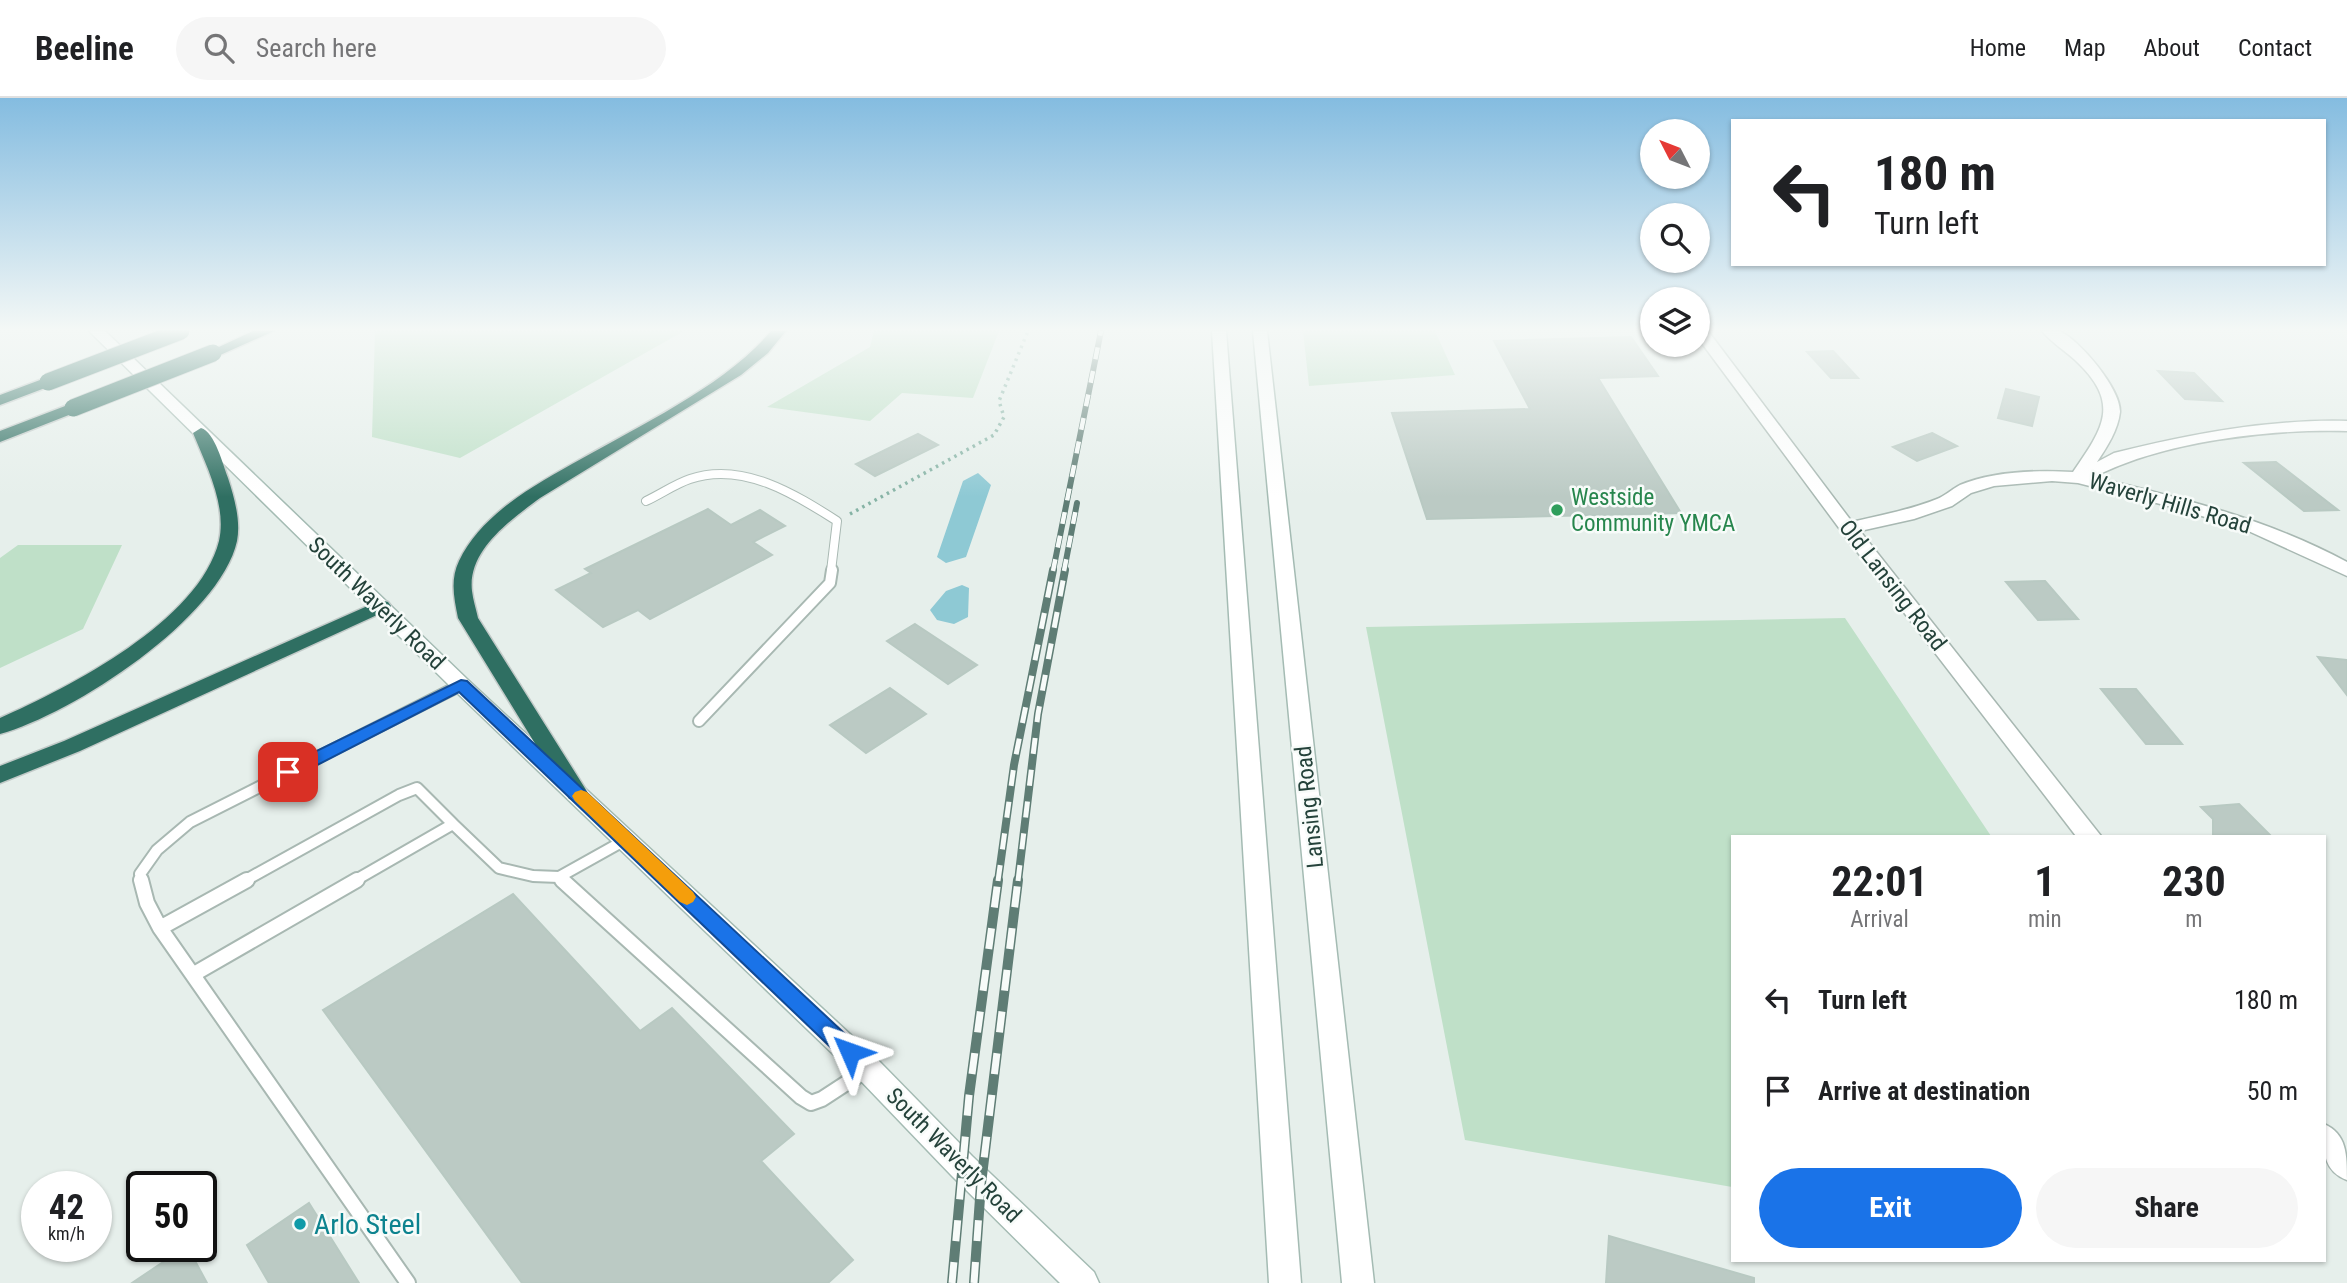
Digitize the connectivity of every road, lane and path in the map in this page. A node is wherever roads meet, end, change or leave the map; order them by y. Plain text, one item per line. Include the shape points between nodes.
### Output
1 (37, 386) edge
2 (128, 386) edge
3 (153, 386) edge
4 (713, 386) edge
5 (1005, 386) edge
6 (1223, 386) edge
7 (1266, 386) edge
8 (1742, 386) edge
9 (2104, 386) edge
10 (0, 400) edge
11 (2347, 426) edge
12 (201, 433) junction
13 (0, 437) edge
14 (2078, 478) junction
15 (646, 502) dead end
16 (837, 521) junction
17 (1848, 528) junction
18 (2347, 570) edge
19 (381, 606) junction
20 (461, 685) junction
21 (699, 721) dead end
22 (0, 727) edge
23 (0, 775) edge
24 (577, 793) junction
25 (453, 824) junction
26 (2088, 835) edge
27 (627, 839) junction
28 (559, 877) junction
29 (160, 928) junction
30 (194, 974) junction
31 (868, 1069) junction
32 (2326, 1140) edge
33 (2347, 1166) edge
34 (408, 1283) edge
35 (1083, 1283) edge
36 (1285, 1283) edge
37 (1358, 1283) edge

1 - 10 highway, bridge
2 - 13 highway, bridge
3 - 12 main road, South Waverly Road
4 - 24 highway via 525,501 492,528 471,555 461,590 468,618
5 - 16 path via 999,401 1004,417 994,435
6 - 36 main road
7 - 37 main road, Lansing Road
8 - 17 main road, Old Lansing Road
9 - 14 main road, Waverly Hills Road via 2112,409 2099,448
11 - 14 main road via 2306,425 2227,435 2120,457
12 - 19 main road, South Waverly Road
12 - 22 highway via 229,512 228,542 218,567 177,620 144,646 74,691
14 - 17 main road via 1993,481 1909,515
14 - 18 main road, Waverly Hills Road via 2255,526
15 - 16 lane via 692,478 735,474 794,494
16 - 21 lane via 830,583
17 - 26 main road, Old Lansing Road
19 - 20 main road, South Waverly Road
19 - 23 highway
20 - 24 main road, South Waverly Road
20 - 29 lane via 190,822 157,850 141,874 146,903
24 - 27 main road, South Waverly Road
25 - 28 lane via 499,868
25 - 29 lane via 417,789 399,794
25 - 30 lane
27 - 28 lane
27 - 31 main road, South Waverly Road
28 - 31 lane via 801,1097 811,1103 822,1099
29 - 30 lane
30 - 34 lane
31 - 35 main road, South Waverly Road
32 - 33 main road

